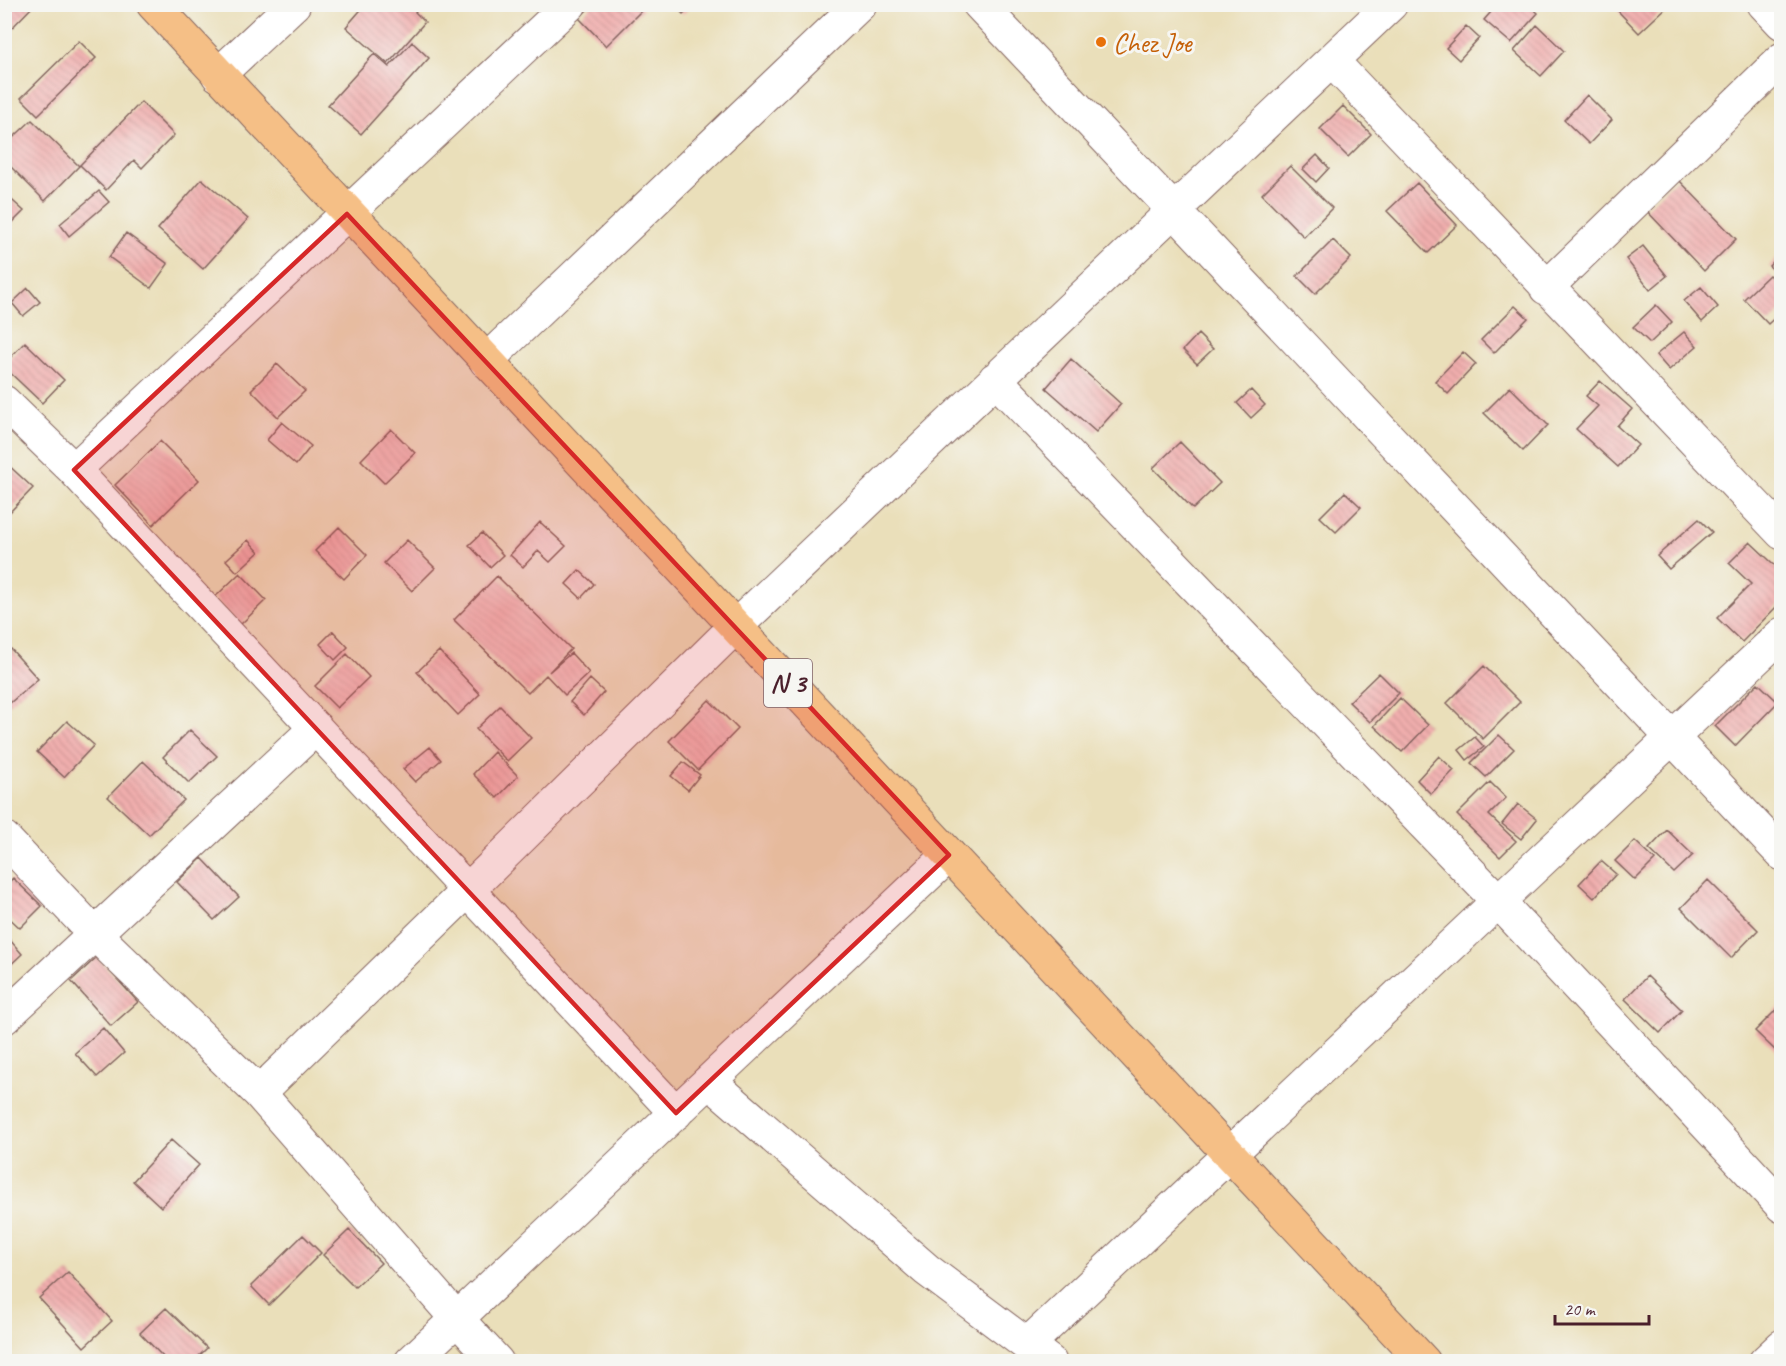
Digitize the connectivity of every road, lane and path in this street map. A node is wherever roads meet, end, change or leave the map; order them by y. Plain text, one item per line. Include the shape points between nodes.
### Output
1 (153, 4) edge
2 (294, 4) edge
3 (570, 4) edge
4 (860, 4) edge
5 (979, 4) edge
6 (1390, 4) edge
7 (1764, 4) edge
8 (1782, 23) edge
9 (1782, 59) edge
10 (1332, 61) junction
11 (218, 75) junction
12 (1175, 211) junction
13 (347, 214) junction
14 (1546, 288) junction
15 (486, 361) junction
16 (995, 379) junction
17 (4, 402) edge
18 (74, 470) junction
19 (1782, 533) edge
20 (735, 627) junction
21 (1782, 634) edge
22 (316, 728) junction
23 (1672, 737) junction
24 (4, 838) edge
25 (1782, 854) edge
26 (949, 855) junction
27 (467, 891) junction
28 (1497, 900) junction
29 (95, 934) junction
30 (4, 1018) edge
31 (709, 1081) junction
32 (259, 1093) junction
33 (676, 1113) junction
34 (1229, 1154) junction
35 (1782, 1206) edge
36 (457, 1319) junction
37 (1782, 1346) edge
38 (1039, 1353) edge
39 (411, 1362) edge
40 (497, 1362) edge
41 (1424, 1362) edge
42 (1765, 1362) edge

1 - 11 main road, N 3
2 - 11 street
3 - 13 street
4 - 15 street
5 - 12 street
6 - 10 street
7 - 8 street
9 - 14 street
10 - 12 street
10 - 14 street
11 - 13 main road, N 3
12 - 16 street
12 - 23 street
13 - 15 main road, N 3
13 - 18 street
14 - 19 street
15 - 20 main road, N 3
16 - 20 street
16 - 28 street
17 - 18 street
18 - 22 street
20 - 26 main road, N 3
20 - 27 street
21 - 23 street
22 - 27 street
22 - 29 street
23 - 25 street
23 - 28 street
24 - 29 street
26 - 31 street
26 - 34 main road, N 3
27 - 32 street
27 - 33 street
28 - 34 street
28 - 35 street
29 - 30 street
29 - 32 street
31 - 33 street
31 - 38 street via 927,1270
32 - 36 street
33 - 36 street
34 - 38 street
34 - 41 main road, N 3
36 - 39 street
36 - 40 street
37 - 42 street

